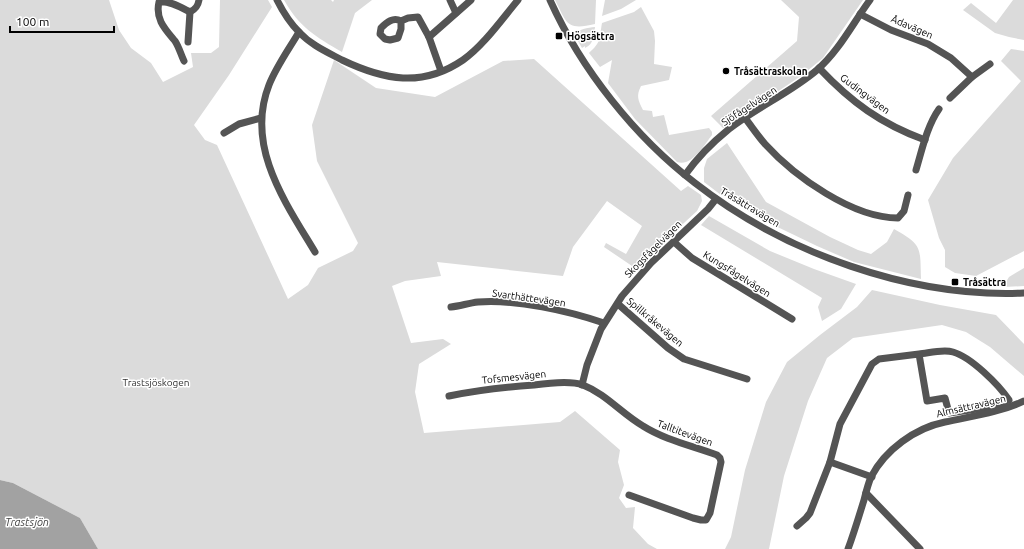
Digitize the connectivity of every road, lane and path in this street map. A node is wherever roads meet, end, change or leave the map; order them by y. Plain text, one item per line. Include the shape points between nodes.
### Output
1 (199, 0) edge
2 (277, 0) edge
3 (450, 0) edge
4 (471, 0) edge
5 (518, 0) edge
6 (550, 0) edge
7 (870, 0) edge
8 (159, 1) edge
9 (190, 12) junction
10 (456, 13) junction
11 (860, 14) junction
12 (401, 21) dead end
13 (299, 32) junction
14 (429, 37) junction
15 (188, 42) dead end
16 (184, 62) dead end
17 (990, 64) dead end
18 (819, 68) junction
19 (441, 71) junction
20 (972, 77) junction
21 (950, 98) dead end
22 (939, 109) dead end
23 (261, 118) junction
24 (745, 118) junction
25 (224, 133) dead end
26 (925, 140) junction
27 (916, 170) dead end
28 (684, 175) junction
29 (908, 195) dead end
30 (716, 198) junction
31 (674, 242) junction
32 (315, 252) dead end
33 (1024, 293) edge
34 (618, 304) junction
35 (451, 307) dead end
36 (792, 319) dead end
37 (604, 324) junction
38 (919, 354) junction
39 (747, 379) dead end
40 (582, 384) junction
41 (449, 396) dead end
42 (1024, 401) edge
43 (830, 462) junction
44 (872, 476) junction
45 (866, 493) junction
46 (629, 495) dead end
47 (797, 526) dead end
48 (851, 548) edge
49 (920, 549) edge

1 - 9 street via 198,5
2 - 13 street via 284,14
3 - 10 street
4 - 10 street
5 - 19 street via 471,53
6 - 28 street, Tråsättravägen via 578,51 613,101 638,130
7 - 11 street, Sjöfågelvägen
8 - 9 street via 168,2
8 - 16 street via 161,23 178,47
9 - 15 street
10 - 14 street
11 - 18 street, Sjöfågelvägen via 839,46
11 - 20 street, Ådavägen via 891,30 928,44 951,58
12 - 14 street via 418,17
13 - 19 street via 332,55 383,76 411,78
13 - 23 street via 273,75 263,102
14 - 19 street
17 - 20 street
18 - 24 street, Sjöfågelvägen via 783,95
18 - 26 street, Gudingvägen via 867,111 894,127
20 - 21 street
22 - 26 street
23 - 25 street via 239,124
23 - 32 street via 264,149 276,184
24 - 28 street, Sjöfågelvägen via 722,135
24 - 29 street via 765,144 793,171 815,187 848,205 882,217 898,218 904,211
26 - 27 street
28 - 30 street, Tråsättravägen
30 - 31 street, Skogsfågelvägen
30 - 33 street, Tråsättravägen via 774,234 836,262 864,271 950,289
31 - 34 street, Skogsfågelvägen via 639,275
31 - 36 street, Kungsfågelvägen via 692,258
34 - 37 street, Skogsfågelvägen
34 - 39 street, Spillkråkevägen via 684,359
35 - 37 street, Svarthättevägen via 479,302 510,303 554,310
37 - 40 street, Skogsfågelvägen
38 - 38 street via 953,352 984,372 1009,400 991,407 948,413 945,398 927,401
38 - 43 street via 879,360 872,364 852,404 843,416
40 - 41 street, Tofsmesvägen via 514,386
40 - 46 street, Talltitevägen via 604,396 644,427 720,458 710,513 706,520 693,518
42 - 44 street, Almsättravägen via 995,412 943,422 920,430 899,444
43 - 44 street
43 - 47 street via 810,513
44 - 45 street, Almsättravägen
45 - 48 street, Almsättravägen
45 - 49 street

